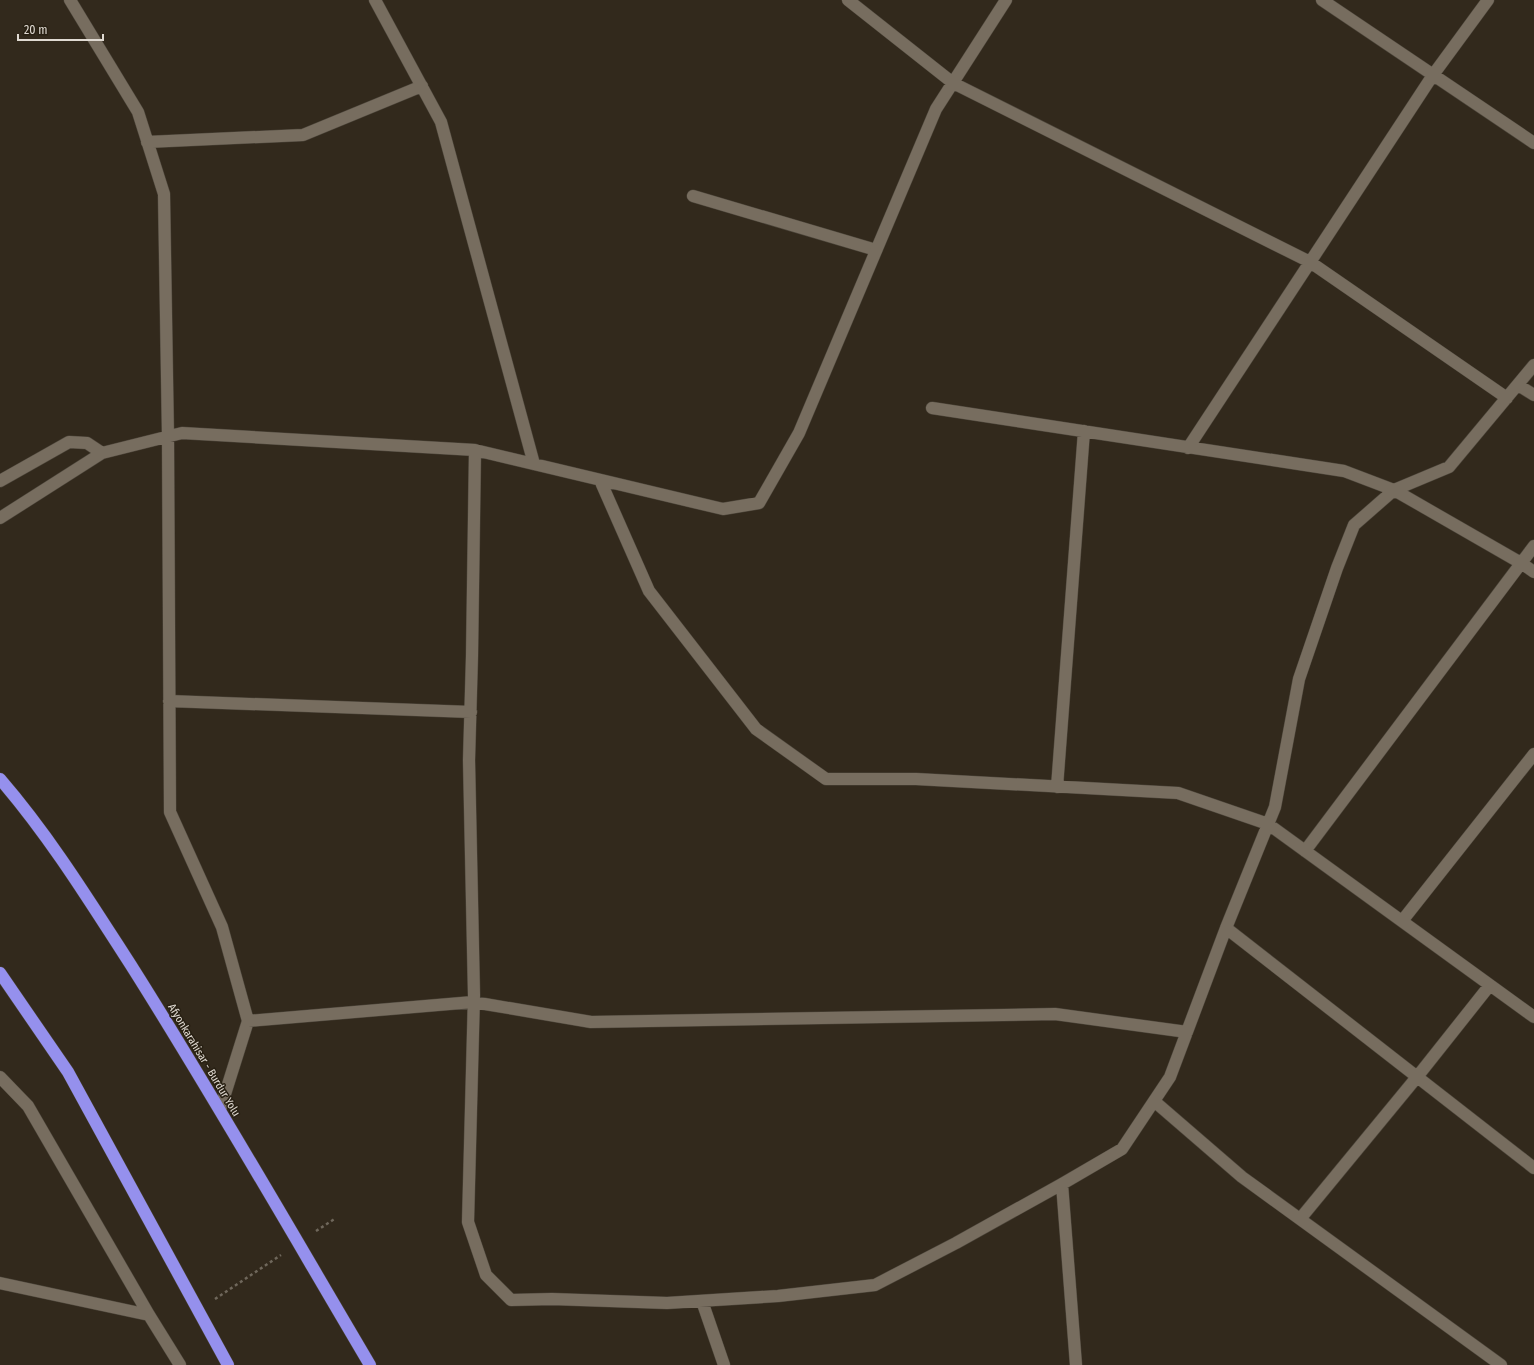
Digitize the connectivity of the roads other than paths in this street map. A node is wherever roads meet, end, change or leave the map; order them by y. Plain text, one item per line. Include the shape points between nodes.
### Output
1 (70, 0) edge
2 (375, 0) edge
3 (848, 0) edge
4 (1006, 0) edge
5 (1322, 0) edge
6 (1488, 0) edge
7 (1433, 75) junction
8 (953, 83) junction
9 (422, 86) junction
10 (147, 142) junction
11 (1534, 143) edge
12 (693, 196) dead end
13 (876, 250) junction
14 (1310, 262) junction
15 (1534, 365) edge
16 (1518, 385) junction
17 (1534, 396) edge
18 (1507, 398) junction
19 (932, 408) dead end
20 (1084, 431) junction
21 (168, 437) junction
22 (1188, 448) junction
23 (475, 450) junction
24 (102, 453) junction
25 (534, 464) junction
26 (600, 480) junction
27 (0, 481) edge
28 (1394, 490) junction
29 (0, 518) edge
30 (1534, 546) edge
31 (1521, 562) junction
32 (1534, 572) edge
33 (169, 701) junction
34 (471, 712) junction
35 (1534, 754) edge
36 (0, 779) edge
37 (1057, 787) junction
38 (1268, 824) junction
39 (1305, 851) junction
40 (1402, 921) junction
41 (1226, 928) junction
42 (0, 973) edge
43 (1490, 985) junction
44 (473, 1002) junction
45 (1534, 1017) edge
46 (248, 1021) junction
47 (1187, 1032) junction
48 (0, 1077) edge
49 (1417, 1077) junction
50 (1154, 1101) junction
51 (220, 1110) junction
52 (1534, 1168) edge
53 (1062, 1184) junction
54 (1300, 1219) junction
55 (0, 1283) edge
56 (702, 1301) junction
57 (149, 1315) junction
58 (180, 1365) edge
59 (228, 1365) edge
60 (370, 1365) edge
61 (724, 1365) edge
62 (1076, 1365) edge
63 (1501, 1365) edge

1 - 10 street via 138,112
2 - 9 street
3 - 8 street
4 - 8 street
5 - 7 street
6 - 7 street
7 - 11 street
7 - 14 street
8 - 13 street via 936,109
8 - 14 street
9 - 10 street via 303,135
9 - 25 street via 441,122
10 - 21 street via 164,194
12 - 13 street
13 - 26 street via 799,433 759,503 723,509
14 - 18 street
14 - 22 street
15 - 16 street
16 - 17 street
16 - 18 street
18 - 28 street via 1449,467
19 - 20 street
20 - 22 street
20 - 37 street
21 - 23 street via 182,433
21 - 24 street
21 - 33 street
22 - 28 street via 1344,471
23 - 25 street
23 - 34 street
24 - 27 street via 87,443 69,442
24 - 29 street
25 - 26 street
26 - 37 street via 649,591 756,729 826,779 916,779
28 - 31 street
28 - 38 street via 1354,525 1336,568 1299,679 1275,807
30 - 31 street
31 - 32 street
31 - 39 street
33 - 34 street
33 - 46 street via 170,812 222,927
34 - 44 street via 469,760
35 - 40 street
36 - 51 highway, Afyonkarahisar - Burdur Yolu via 19,801 84,894 180,1042
37 - 38 street via 1178,793
38 - 39 street
38 - 41 street
39 - 40 street
40 - 43 street
41 - 47 street
41 - 49 street
42 - 59 highway via 68,1072
43 - 45 street
43 - 49 street
44 - 46 street
44 - 47 street via 591,1022 1055,1014
44 - 56 street via 468,1222 486,1275 511,1300 667,1303
46 - 51 street
47 - 50 street via 1170,1077
48 - 57 street via 28,1106
49 - 52 street
49 - 54 street
50 - 53 street via 1122,1149
50 - 54 street via 1242,1177
51 - 60 highway, Afyonkarahisar - Burdur Yolu
53 - 56 street via 875,1285 778,1296
53 - 62 street
54 - 63 street
55 - 57 street
56 - 61 street
57 - 58 street

